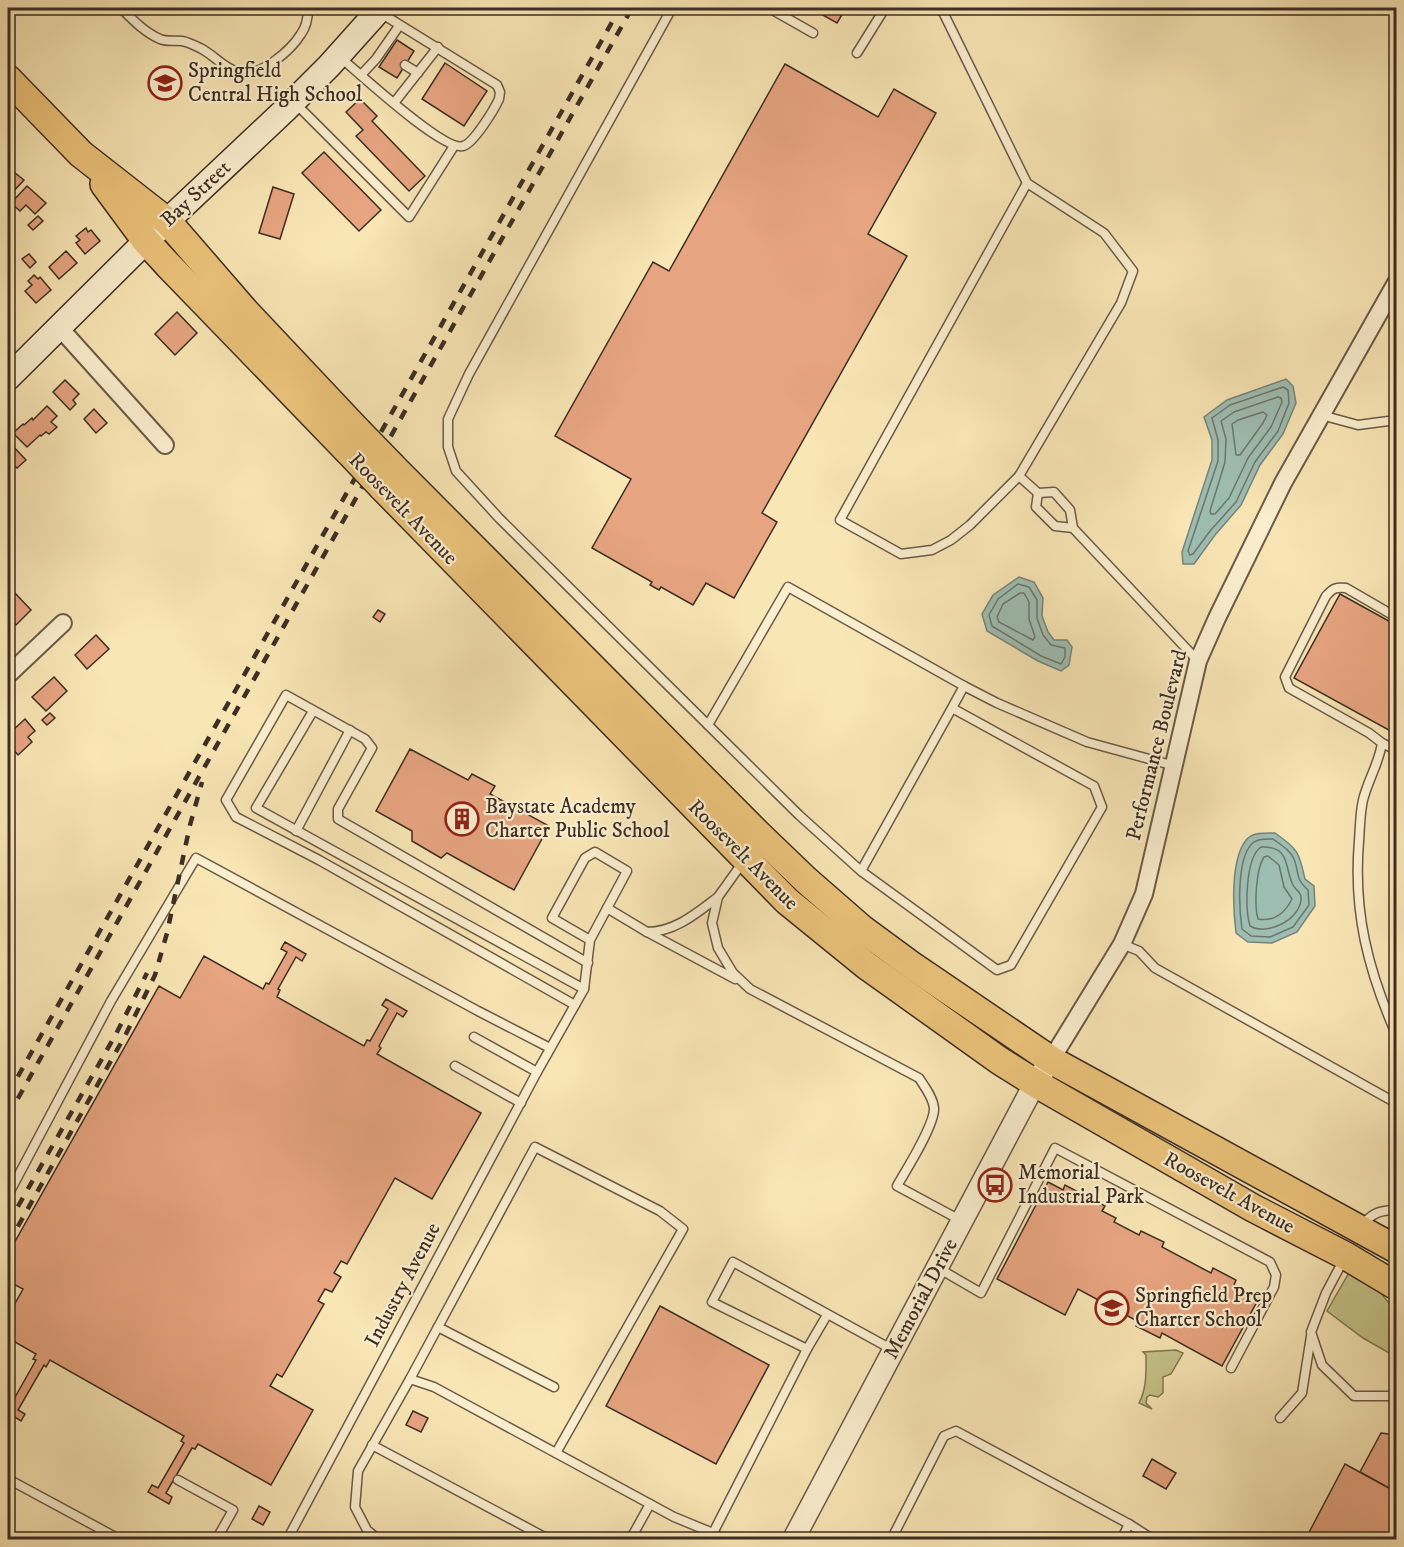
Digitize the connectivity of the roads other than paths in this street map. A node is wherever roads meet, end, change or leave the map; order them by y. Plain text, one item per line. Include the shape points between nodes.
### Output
1 (121, 8) edge
2 (308, 8) edge
3 (672, 8) edge
4 (769, 8) edge
5 (885, 8) edge
6 (941, 8) edge
7 (379, 10) edge
8 (399, 26) junction
9 (813, 33) dead end
10 (438, 47) junction
11 (857, 53) dead end
12 (338, 55) junction
13 (405, 65) dead end
14 (418, 73) junction
15 (361, 75) junction
16 (8, 79) edge
17 (293, 102) junction
18 (394, 103) junction
19 (454, 146) junction
20 (81, 154) junction
21 (1027, 183) junction
22 (168, 222) junction
23 (146, 241) junction
24 (1396, 283) edge
25 (59, 327) junction
26 (8, 378) edge
27 (1322, 415) junction
28 (1396, 420) edge
29 (352, 440) junction
30 (165, 445) dead end
31 (1019, 476) junction
32 (387, 477) junction
33 (1038, 493) junction
34 (1073, 528) junction
35 (1396, 617) edge
36 (63, 623) dead end
37 (1198, 661) junction
38 (9, 671) edge
39 (964, 686) junction
40 (952, 708) junction
41 (313, 711) junction
42 (708, 725) junction
43 (350, 730) junction
44 (1382, 743) junction
45 (1396, 750) edge
46 (1175, 766) junction
47 (296, 831) junction
48 (745, 859) junction
49 (861, 871) junction
50 (718, 897) junction
51 (607, 908) junction
52 (647, 932) junction
53 (590, 940) junction
54 (1122, 944) junction
55 (588, 963) junction
56 (746, 985) junction
57 (584, 989) junction
58 (574, 1005) junction
59 (1396, 1034) edge
60 (474, 1037) dead end
61 (550, 1048) junction
62 (1051, 1060) junction
63 (455, 1066) dead end
64 (537, 1072) junction
65 (1035, 1083) junction
66 (521, 1103) junction
67 (1396, 1103) edge
68 (8, 1195) edge
69 (1396, 1210) edge
70 (962, 1221) junction
71 (1361, 1229) junction
72 (1396, 1249) edge
73 (1346, 1256) junction
74 (936, 1268) junction
75 (1396, 1286) edge
76 (827, 1315) junction
77 (438, 1327) junction
78 (1311, 1332) junction
79 (807, 1349) junction
80 (893, 1351) junction
81 (1231, 1368) dead end
82 (410, 1379) junction
83 (554, 1387) dead end
84 (1396, 1396) edge
85 (1280, 1418) dead end
86 (372, 1445) junction
87 (556, 1453) junction
88 (8, 1479) edge
89 (178, 1480) dead end
90 (650, 1504) junction
91 (1129, 1524) junction
92 (713, 1533) junction
93 (121, 1539) edge
94 (217, 1539) edge
95 (287, 1539) edge
96 (379, 1539) edge
97 (550, 1539) edge
98 (630, 1539) edge
99 (724, 1539) edge
100 (793, 1539) edge
101 (891, 1539) edge
102 (1121, 1539) edge
103 (1154, 1539) edge

1 - 2 lane via 161,40 183,41 201,48 240,73 254,72 287,50 302,33
3 - 42 lane via 470,374 448,419 448,447 456,471 499,518
4 - 9 lane
5 - 11 lane
6 - 21 lane
7 - 8 lane
7 - 12 main road, Bay Street
8 - 10 lane
8 - 15 lane via 385,52
10 - 14 lane
10 - 19 lane via 497,85 500,92 470,144
12 - 15 lane
12 - 17 main road, Bay Street
13 - 14 lane
14 - 18 lane
15 - 18 lane
16 - 20 main road, Roosevelt Avenue
17 - 19 lane via 410,217
17 - 22 main road, Bay Street
18 - 19 lane
20 - 22 main road, Roosevelt Avenue
20 - 23 main road, Roosevelt Avenue
21 - 31 lane via 1104,233 1133,271 1121,303
21 - 31 lane via 840,520 902,554 932,550 970,525
22 - 23 main road, Bay Street
22 - 29 main road, Roosevelt Avenue
23 - 25 main road, Bay Street
23 - 29 main road, Roosevelt Avenue
24 - 27 street, Performance Boulevard
25 - 26 main road, Bay Street
25 - 30 street
27 - 28 lane via 1358,424
27 - 37 street, Performance Boulevard via 1283,483
29 - 32 main road, Roosevelt Avenue, bridge
31 - 33 lane
32 - 48 main road, Roosevelt Avenue
32 - 62 main road, Roosevelt Avenue via 806,880 914,967
33 - 34 lane via 1054,492 1070,510
33 - 34 lane via 1036,507 1055,526
34 - 37 lane
35 - 44 lane via 1346,588 1331,589 1285,677 1289,688
36 - 38 street
37 - 46 street, Performance Boulevard
39 - 40 lane
39 - 42 lane via 788,587
39 - 46 lane via 1087,742
40 - 49 lane
40 - 49 lane via 1094,786 1102,807 1011,965 997,970
41 - 43 lane
41 - 47 lane via 256,808
41 - 58 lane via 286,695 226,800 236,817
42 - 49 lane
43 - 47 lane
43 - 55 lane via 372,748 338,809 338,819
44 - 45 lane
44 - 59 lane via 1363,800 1358,885 1368,961
46 - 54 street, Performance Boulevard via 1144,894
47 - 57 lane
48 - 50 lane
48 - 65 main road, Roosevelt Avenue via 787,901 867,966
50 - 52 lane via 687,921
50 - 56 lane via 712,923 718,948 733,974
51 - 52 lane
51 - 53 lane
51 - 53 lane via 627,871 595,852 585,858 552,918
52 - 56 lane
53 - 55 lane
54 - 62 street, Performance Boulevard
54 - 67 lane via 1139,951 1155,968
55 - 57 lane
56 - 70 lane via 919,1078 934,1108 928,1128 897,1186
57 - 58 lane, Industry Avenue
58 - 61 lane, Industry Avenue
60 - 64 lane
61 - 64 lane, Industry Avenue
61 - 68 lane via 195,858 111,1001
62 - 65 street, Memorial Drive
62 - 71 main road, Roosevelt Avenue
63 - 66 lane
64 - 66 lane, Industry Avenue
65 - 70 street, Memorial Drive
65 - 73 main road, Roosevelt Avenue via 1253,1208
66 - 95 lane, Industry Avenue
69 - 71 lane via 1371,1215
70 - 74 street, Memorial Drive
71 - 72 main road, Roosevelt Avenue
71 - 73 main road
73 - 75 main road, Roosevelt Avenue
73 - 78 lane
74 - 80 street, Memorial Drive
74 - 81 lane via 981,1293 1055,1148 1266,1258 1274,1267 1274,1287
76 - 79 lane
76 - 79 lane via 733,1262 712,1302
76 - 80 lane
77 - 82 lane
77 - 83 lane
77 - 87 lane via 535,1147 660,1211 683,1228
78 - 84 lane via 1322,1365 1354,1396
78 - 85 lane via 1302,1393
79 - 92 lane
80 - 100 street, Memorial Drive
82 - 86 lane
82 - 87 lane via 434,1387
86 - 96 lane via 358,1471 355,1507 367,1530
86 - 97 lane
87 - 90 lane
88 - 93 lane
89 - 94 lane via 233,1510
90 - 92 lane
90 - 98 lane
91 - 101 lane via 956,1431 944,1436
91 - 102 lane
91 - 103 lane
92 - 99 lane

